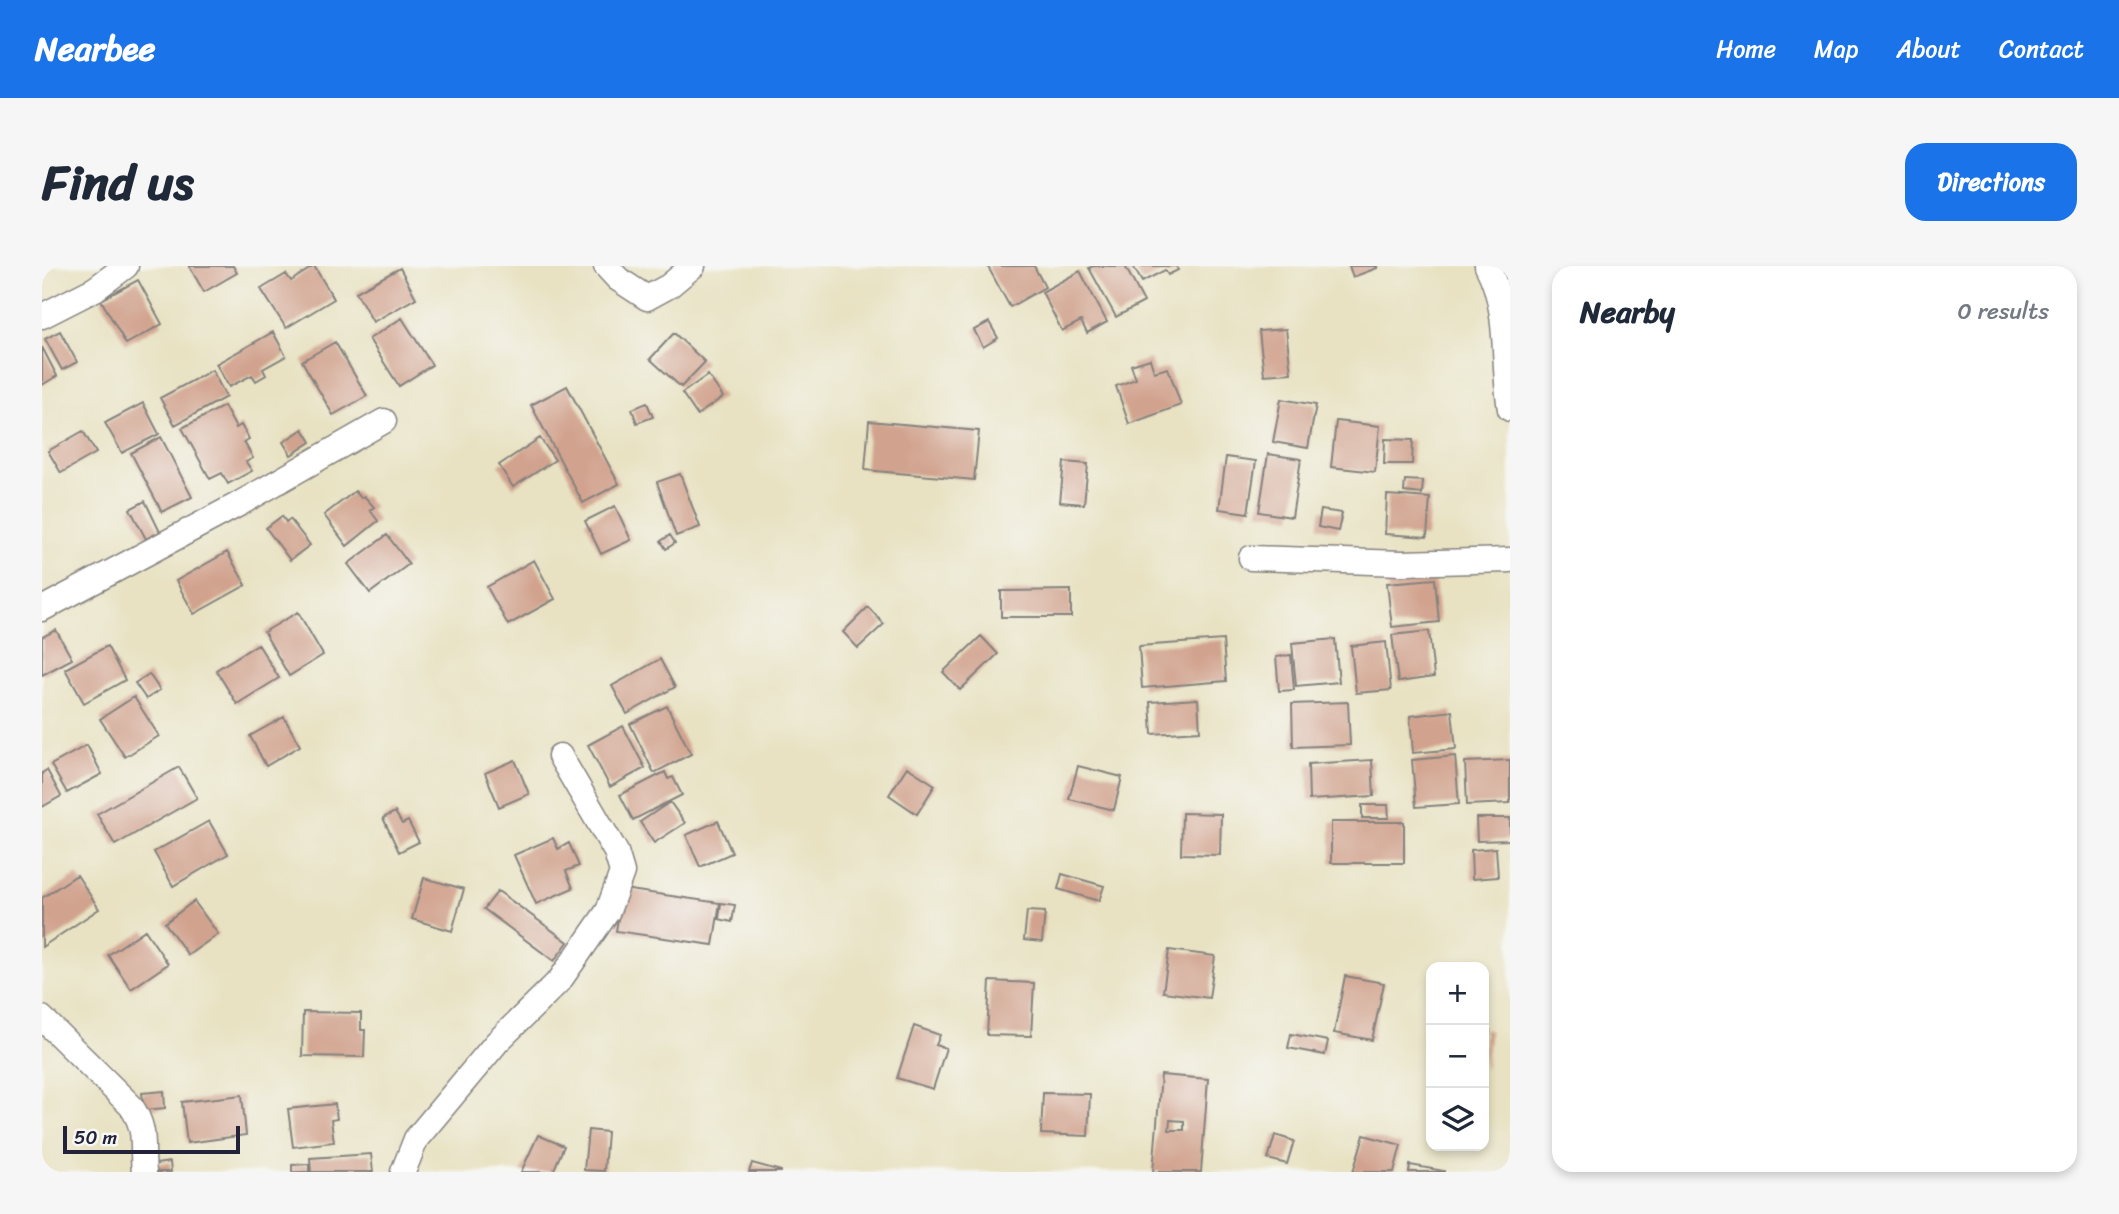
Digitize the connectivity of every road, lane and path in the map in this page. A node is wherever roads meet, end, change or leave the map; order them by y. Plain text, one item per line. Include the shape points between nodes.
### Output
1 (126, 266) edge
2 (606, 266) edge
3 (693, 266) edge
4 (1487, 266) edge
5 (42, 316) edge
6 (1510, 409) edge
7 (384, 421) dead end
8 (1251, 558) dead end
9 (1510, 560) edge
10 (42, 609) edge
11 (559, 756) dead end
12 (42, 1018) edge
13 (144, 1172) edge
14 (403, 1172) edge

1 - 5 street via 95,289
2 - 3 street via 647,298
4 - 6 street via 1499,298
7 - 10 street
8 - 9 street via 1402,563
11 - 14 street via 616,852 622,872 608,911 560,980 496,1042 416,1139
12 - 13 street via 139,1118 145,1139

